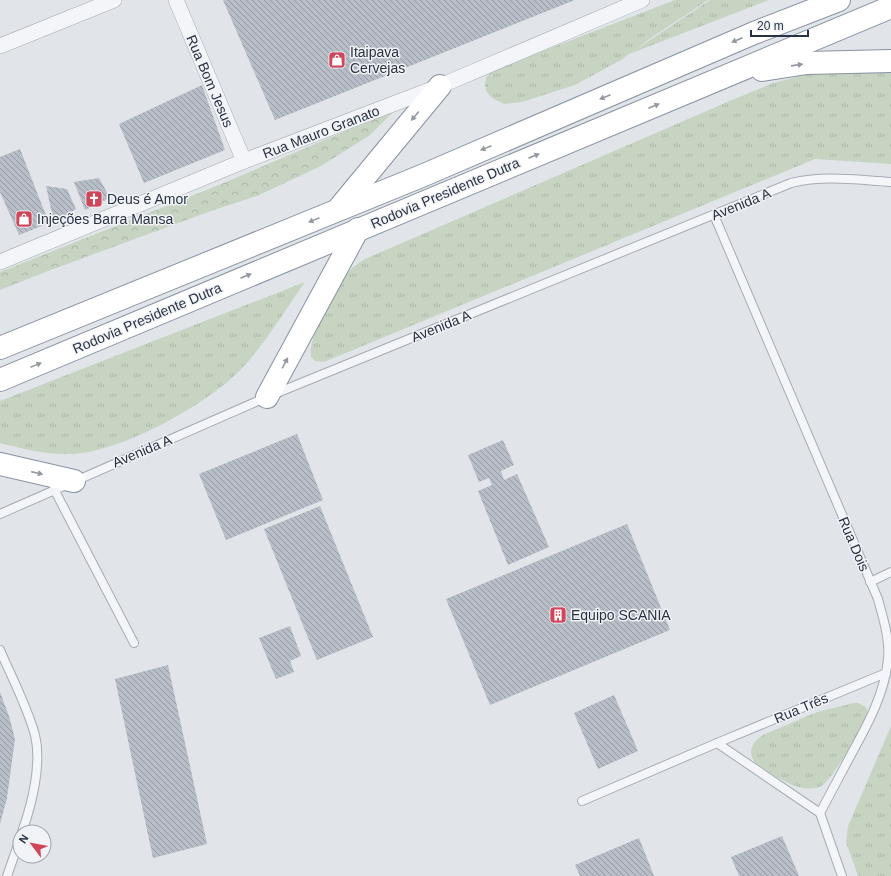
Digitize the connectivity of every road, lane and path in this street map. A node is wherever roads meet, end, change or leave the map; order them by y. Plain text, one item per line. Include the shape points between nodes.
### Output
1 (114, 0) edge
2 (176, 0) edge
3 (642, 0) edge
4 (839, 0) edge
5 (891, 7) edge
6 (0, 46) edge
7 (891, 61) edge
8 (731, 74) junction
9 (440, 86) junction
10 (244, 161) junction
11 (891, 182) edge
12 (338, 210) junction
13 (714, 215) junction
14 (358, 229) junction
15 (0, 262) edge
16 (5, 345) edge
17 (0, 380) edge
18 (267, 397) junction
19 (0, 464) edge
20 (64, 485) junction
21 (0, 514) edge
22 (891, 572) edge
23 (870, 582) junction
24 (134, 644) dead end
25 (0, 650) edge
26 (886, 672) junction
27 (717, 742) junction
28 (582, 801) dead end
29 (820, 813) junction
30 (25, 824) edge
31 (12, 862) edge
32 (7, 876) edge
33 (842, 876) edge

1 - 6 street
2 - 10 street, Rua Bom Jesus
3 - 9 street, Rua Mauro Granato
4 -> 12 highway, Rodovia Presidente Dutra via 754,33
5 - 8 highway, Rodovia Presidente Dutra
8 -> 7 highway via 807,63
14 -> 8 highway, Rodovia Presidente Dutra
9 - 10 street, Rua Mauro Granato
9 -> 12 highway
10 - 15 street, Rua Mauro Granato
11 - 13 lane, Avenida A via 809,179 791,183
12 -> 16 highway, Rodovia Presidente Dutra
13 - 18 lane, Avenida A
13 - 23 lane, Rua Dois
17 -> 14 highway, Rodovia Presidente Dutra
18 -> 14 highway
18 - 20 lane, Avenida A
19 -> 20 highway
20 - 21 lane, Avenida A
20 - 24 lane
22 - 23 lane
23 - 26 lane, Rua Dois via 880,606 887,640
25 - 30 lane via 29,715 35,736 36,772
26 - 27 lane, Rua Três
26 - 29 lane, Rua Dois via 866,728
27 - 28 lane, Rua Três
27 - 29 lane
29 - 33 lane
31 - 32 lane

